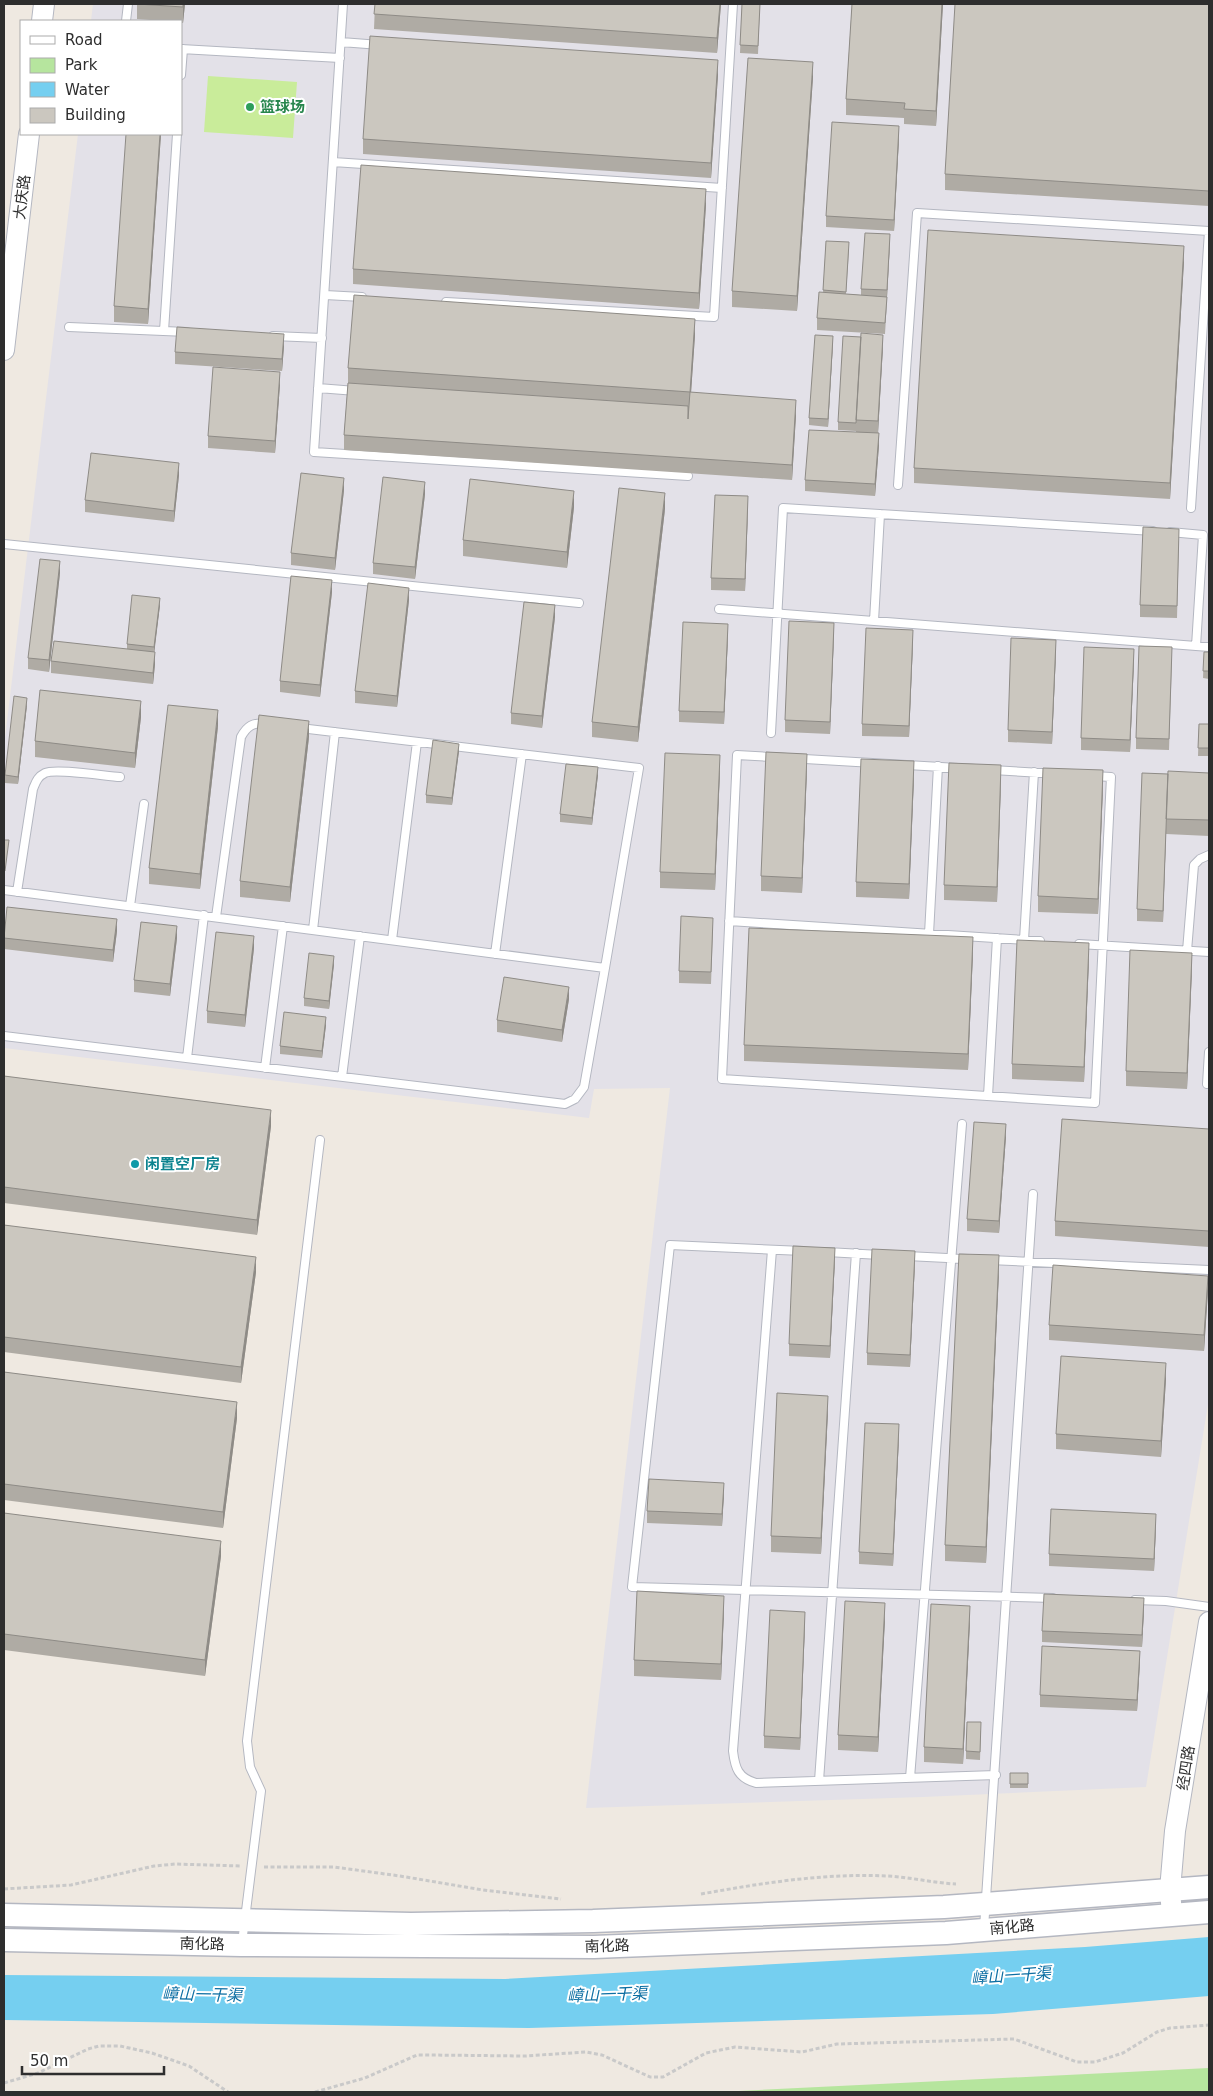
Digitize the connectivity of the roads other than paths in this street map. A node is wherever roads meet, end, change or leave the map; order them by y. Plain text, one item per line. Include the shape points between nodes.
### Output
1 (44, 4) edge
2 (128, 4) edge
3 (343, 4) edge
4 (733, 4) edge
5 (42, 20) edge
6 (126, 20) edge
7 (341, 42) junction
8 (390, 45) edge
9 (182, 49) edge
10 (340, 58) junction
11 (719, 68) edge
12 (729, 69) junction
13 (29, 135) edge
14 (177, 135) edge
15 (333, 162) junction
16 (722, 188) junction
17 (1209, 231) edge
18 (8, 278) edge
19 (324, 295) junction
20 (373, 297) edge
21 (442, 301) edge
22 (69, 327) dead end
23 (164, 331) junction
24 (194, 332) edge
25 (263, 336) edge
26 (322, 338) junction
27 (4, 350) edge
28 (318, 388) junction
29 (368, 392) edge
30 (688, 476) edge
31 (898, 485) dead end
32 (1190, 508) dead end
33 (880, 514) junction
34 (4, 544) edge
35 (579, 603) dead end
36 (719, 609) dead end
37 (778, 614) junction
38 (874, 621) junction
39 (1196, 646) junction
40 (1209, 647) edge
41 (276, 725) edge
42 (296, 727) edge
43 (335, 732) junction
44 (771, 733) dead end
45 (417, 742) junction
46 (522, 754) junction
47 (938, 766) junction
48 (1034, 772) junction
49 (120, 778) dead end
50 (144, 804) dead end
51 (1209, 855) edge
52 (4, 890) edge
53 (17, 892) junction
54 (130, 906) junction
55 (204, 915) junction
56 (216, 917) junction
57 (729, 921) junction
58 (283, 926) junction
59 (313, 930) junction
60 (928, 934) junction
61 (360, 936) junction
62 (997, 938) junction
63 (392, 940) junction
64 (1024, 940) junction
65 (1044, 942) edge
66 (1073, 944) edge
67 (1103, 946) junction
68 (1187, 951) junction
69 (1209, 952) edge
70 (495, 954) junction
71 (605, 968) junction
72 (4, 1036) edge
73 (1209, 1052) edge
74 (187, 1058) junction
75 (265, 1068) junction
76 (342, 1077) junction
77 (1207, 1084) dead end
78 (988, 1096) junction
79 (962, 1124) dead end
80 (320, 1140) dead end
81 (1033, 1194) dead end
82 (772, 1250) junction
83 (810, 1251) edge
84 (819, 1252) edge
85 (856, 1253) junction
86 (885, 1255) edge
87 (894, 1255) edge
88 (951, 1258) junction
89 (1029, 1261) junction
90 (1209, 1270) edge
91 (746, 1590) junction
92 (832, 1592) junction
93 (925, 1595) junction
94 (1007, 1597) junction
95 (1057, 1598) edge
96 (1126, 1600) edge
97 (1209, 1607) edge
98 (1209, 1622) edge
99 (996, 1775) junction
100 (910, 1778) junction
101 (819, 1781) junction
102 (1209, 1888) edge
103 (1170, 1890) junction
104 (988, 1894) junction
105 (1209, 1912) edge
106 (4, 1915) edge
107 (1172, 1915) junction
108 (245, 1920) junction
109 (984, 1930) junction
110 (4, 1940) edge
111 (241, 1945) junction

1 - 5 street
2 - 6 lane
3 - 7 lane
4 - 12 lane
7 - 8 lane
7 - 10 lane
9 - 10 lane
10 - 15 lane
11 - 12 lane
12 - 16 lane
13 - 18 street, 大庆路
14 - 23 lane
15 - 16 lane
15 - 19 lane
16 - 21 lane via 714,317
17 - 31 lane via 917,213
17 - 32 lane
18 - 27 street, 大庆路
19 - 20 lane
19 - 26 lane
22 - 23 lane
23 - 24 lane
25 - 26 lane
26 - 28 lane
28 - 29 lane
28 - 30 lane via 314,452
33 - 37 lane via 783,508
33 - 38 lane
33 - 39 lane via 1203,535
34 - 35 lane
36 - 37 lane
37 - 38 lane
37 - 44 lane
38 - 39 lane
39 - 40 lane
41 - 56 lane via 256,722 246,728 240,738
42 - 43 lane
43 - 45 lane
43 - 59 lane
45 - 46 lane
45 - 63 lane
46 - 70 lane
46 - 71 lane via 638,768
47 - 48 lane
47 - 57 lane via 736,755
47 - 60 lane
48 - 64 lane
48 - 67 lane via 1110,776
49 - 53 lane via 46,772 38,778 33,789
50 - 54 lane
51 - 68 lane via 1194,865
52 - 53 lane
53 - 54 lane
54 - 55 lane
55 - 56 lane
55 - 74 lane
56 - 58 lane
57 - 60 lane
57 - 78 lane via 722,1079
58 - 59 lane
58 - 75 lane
59 - 61 lane
60 - 62 lane
61 - 63 lane
61 - 76 lane
62 - 64 lane
62 - 78 lane
63 - 70 lane
64 - 65 lane
66 - 67 lane
67 - 68 lane
67 - 78 lane via 1095,1103
68 - 69 lane
70 - 71 lane
71 - 76 lane via 584,1087 575,1099 565,1104
72 - 74 lane
73 - 77 lane
74 - 75 lane
75 - 76 lane
79 - 88 lane
80 - 108 lane via 247,1741 250,1767 261,1791
81 - 89 lane
82 - 83 lane
82 - 91 lane
82 - 91 lane via 670,1245 632,1587
84 - 85 lane
85 - 86 lane
85 - 92 lane
87 - 88 lane
88 - 89 lane
88 - 93 lane
89 - 90 lane
89 - 94 lane
91 - 92 lane
91 - 101 lane via 733,1751 738,1774 756,1783
92 - 93 lane
92 - 101 lane
93 - 94 lane
93 - 100 lane
94 - 95 lane
94 - 99 lane
96 - 97 lane
98 - 103 street, 经四路 via 1176,1831
99 - 100 lane
99 - 104 lane
100 - 101 lane
102 - 103 main road, 南化路
103 - 104 main road, 南化路
103 - 107 street, 经四路
104 - 108 main road, 南化路 via 593,1921 411,1924
104 - 109 lane
105 - 107 main road, 南化路
106 - 108 main road, 南化路
107 - 109 main road, 南化路
108 - 111 lane
109 - 111 main road, 南化路 via 594,1947
110 - 111 main road, 南化路

